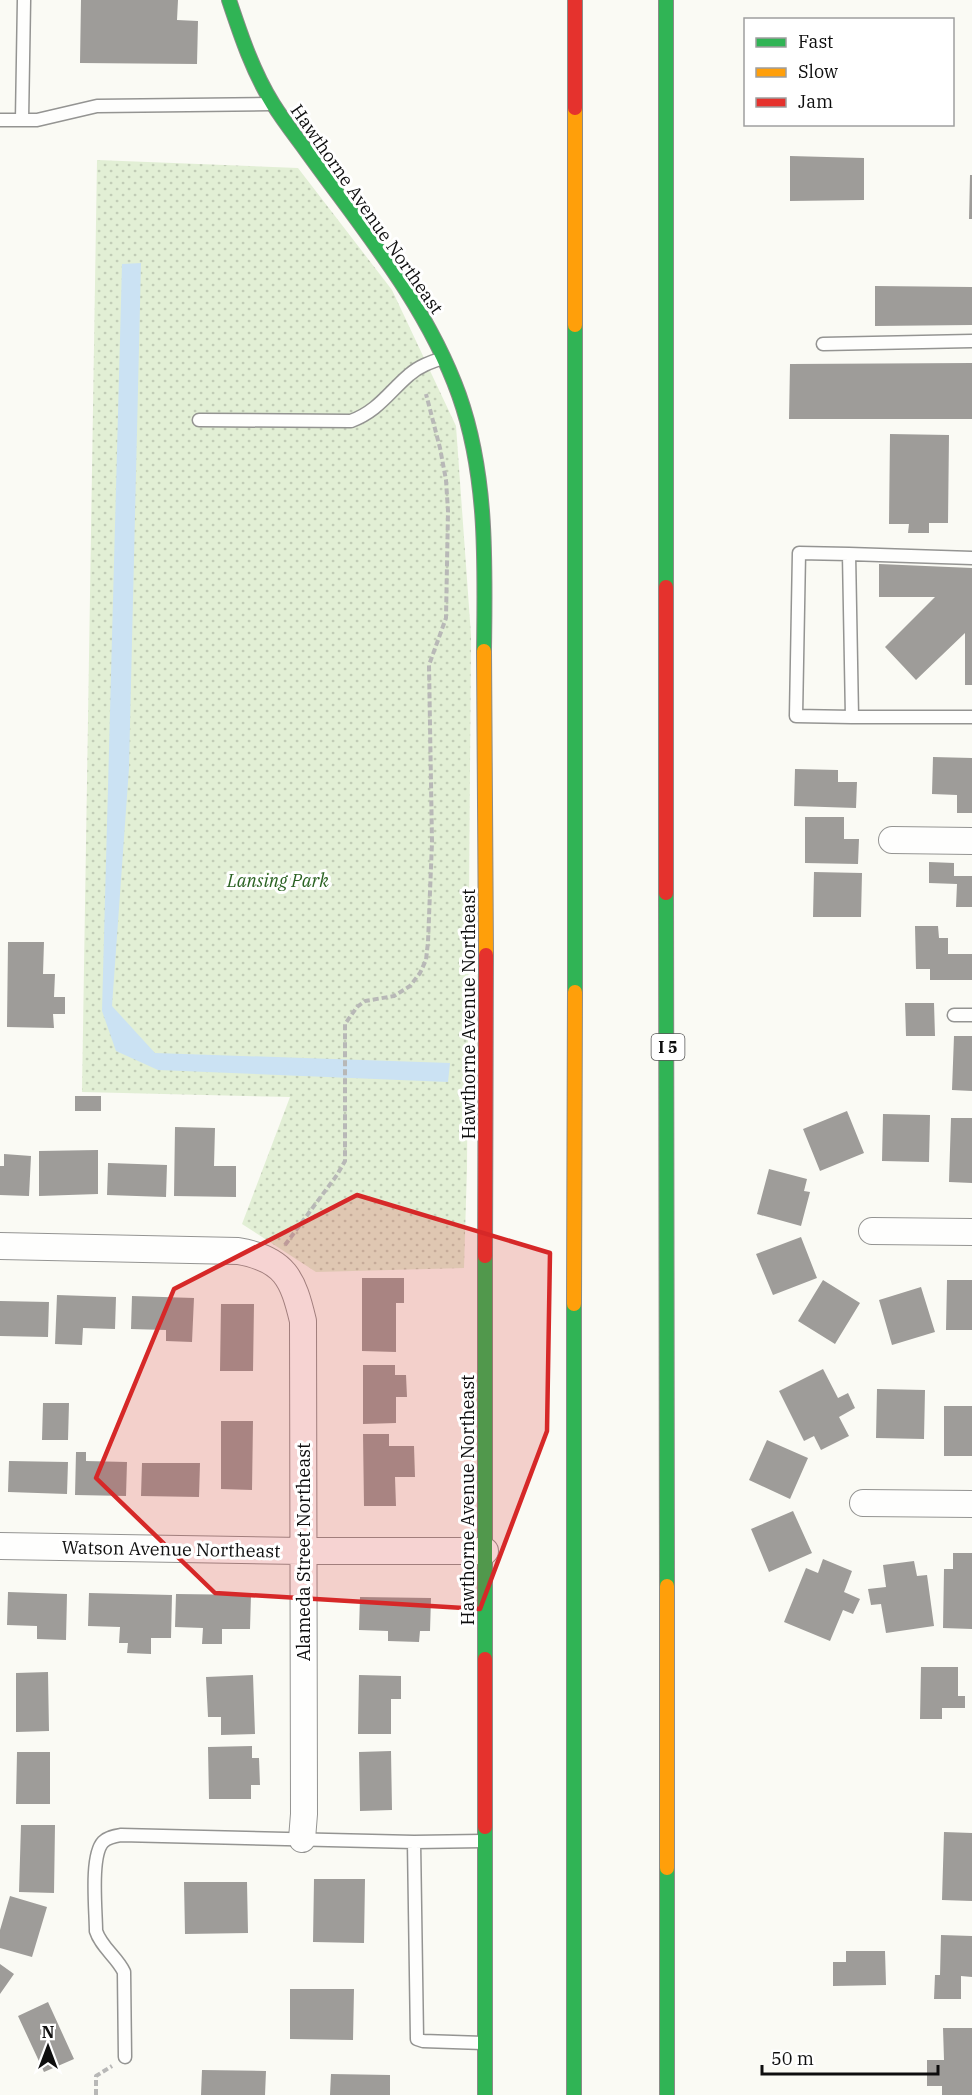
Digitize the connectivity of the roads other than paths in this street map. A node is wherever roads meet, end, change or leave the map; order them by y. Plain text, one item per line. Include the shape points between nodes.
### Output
1 (24, 0) edge
2 (229, 0) edge
3 (575, 0) edge
4 (666, 0) edge
5 (273, 104) junction
6 (0, 120) edge
7 (22, 120) junction
8 (972, 341) edge
9 (823, 344) dead end
10 (443, 358) junction
11 (199, 420) dead end
12 (849, 554) junction
13 (972, 558) edge
14 (852, 717) junction
15 (972, 717) edge
16 (892, 840) dead end
17 (972, 841) edge
18 (954, 1015) dead end
19 (972, 1015) edge
20 (872, 1231) dead end
21 (972, 1232) edge
22 (0, 1246) edge
23 (863, 1503) dead end
24 (972, 1504) edge
25 (0, 1546) edge
26 (302, 1551) junction
27 (485, 1551) junction
28 (302, 1839) junction
29 (484, 1841) junction
30 (414, 1842) junction
31 (485, 2043) junction
32 (125, 2057) road end
33 (485, 2095) edge
34 (574, 2095) edge
35 (667, 2095) edge

1 - 7 lane
2 - 5 main road, Hawthorne Avenue Northeast via 246,53
3 - 34 main road
4 - 35 main road, I 5
5 - 7 lane via 97,106
5 - 10 main road, Hawthorne Avenue Northeast via 407,292
6 - 7 lane
8 - 9 lane
10 - 11 lane via 411,373 382,403 351,421
10 - 27 main road, Hawthorne Avenue Northeast via 456,386 476,458 485,591
12 - 13 lane
12 - 14 lane
12 - 14 lane via 799,553 796,716
14 - 15 lane
16 - 17 street
18 - 19 lane
20 - 21 street
22 - 26 street, Alameda Street Northeast via 238,1251 282,1259 303,1321
23 - 24 street
25 - 26 street, Watson Avenue Northeast
26 - 27 street, Watson Avenue Northeast
26 - 28 street, Alameda Street Northeast
27 - 29 main road, Hawthorne Avenue Northeast
28 - 30 lane
28 - 32 lane via 121,1835 104,1841 96,1863 96,1931 124,1972
29 - 30 lane
29 - 31 main road, Hawthorne Avenue Northeast
30 - 31 lane via 417,2039
31 - 33 main road, Hawthorne Avenue Northeast

